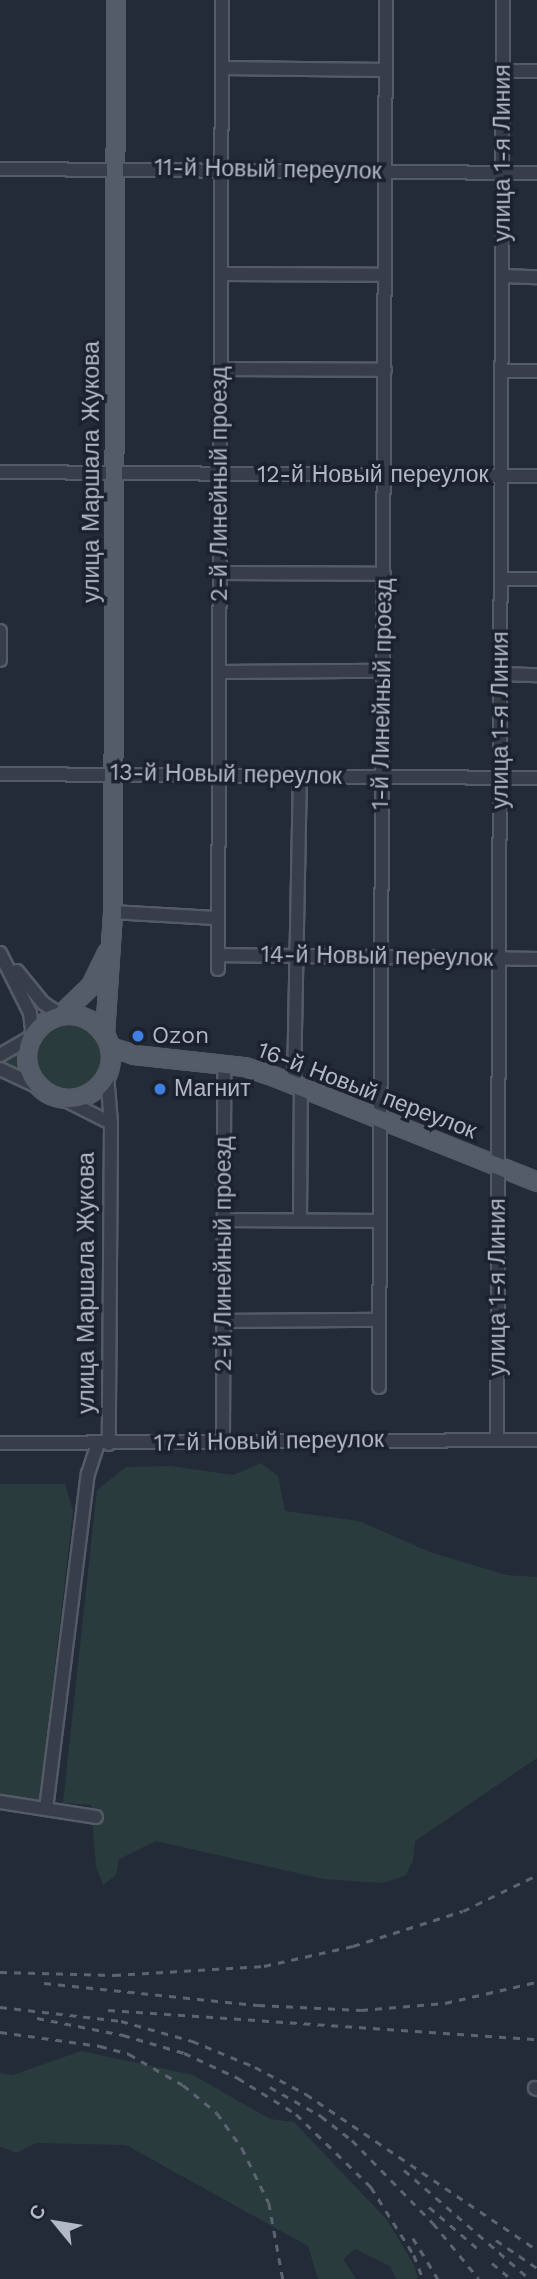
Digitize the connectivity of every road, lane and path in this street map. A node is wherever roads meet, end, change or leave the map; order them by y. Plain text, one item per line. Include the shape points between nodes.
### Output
1 (116, 0) edge
2 (222, 0) edge
3 (387, 0) edge
4 (503, 0) edge
5 (222, 68) junction
6 (386, 70) junction
7 (503, 71) junction
8 (537, 71) edge
9 (116, 167) junction
10 (0, 169) edge
11 (221, 170) junction
12 (385, 172) junction
13 (503, 172) junction
14 (537, 173) edge
15 (221, 274) junction
16 (385, 275) junction
17 (502, 276) junction
18 (537, 277) edge
19 (220, 369) junction
20 (385, 370) junction
21 (502, 371) junction
22 (537, 371) edge
23 (115, 470) junction
24 (0, 472) edge
25 (220, 474) junction
26 (384, 475) junction
27 (501, 476) junction
28 (537, 476) edge
29 (220, 573) junction
30 (384, 574) junction
31 (501, 579) junction
32 (537, 579) edge
33 (0, 631) edge
34 (0, 660) edge
35 (382, 671) junction
36 (219, 672) junction
37 (502, 674) junction
38 (537, 675) edge
39 (113, 772) junction
40 (0, 774) edge
41 (219, 776) junction
42 (300, 776) junction
43 (382, 777) junction
44 (500, 778) junction
45 (537, 778) edge
46 (113, 912) junction
47 (218, 918) junction
48 (111, 944) junction
49 (0, 952) edge
50 (297, 956) junction
51 (382, 957) junction
52 (499, 959) junction
53 (537, 960) edge
54 (218, 962) joint
55 (61, 1015) junction
56 (33, 1036) junction
57 (108, 1041) junction
58 (0, 1055) edge
59 (134, 1055) junction
60 (224, 1065) junction
61 (1, 1071) edge
62 (108, 1074) junction
63 (297, 1086) junction
64 (41, 1088) junction
65 (61, 1098) junction
66 (380, 1117) junction
67 (111, 1123) junction
68 (498, 1166) junction
69 (537, 1182) edge
70 (224, 1220) junction
71 (300, 1220) junction
72 (379, 1221) junction
73 (379, 1320) junction
74 (223, 1321) junction
75 (379, 1387) dead end
76 (496, 1440) junction
77 (537, 1440) edge
78 (0, 1443) edge
79 (223, 1443) junction
80 (104, 1444) junction
81 (0, 1802) edge
82 (46, 1809) junction
83 (96, 1817) dead end

1 - 9 main road, улица Маршала Жукова
2 - 5 street, 2-й Линейный проезд
3 - 6 street, 1-й Линейный проезд
4 - 7 street, улица 1-я Линия
5 - 6 street
5 - 11 street, 2-й Линейный проезд
6 - 12 street, 1-й Линейный проезд
7 - 8 street
7 - 13 street, улица 1-я Линия
9 - 10 street, 11-й Новый переулок
9 - 11 street, 11-й Новый переулок
9 - 23 main road, улица Маршала Жукова
11 - 12 street, 11-й Новый переулок
11 - 15 street, 2-й Линейный проезд
12 - 13 street, 11-й Новый переулок
12 - 16 street, 1-й Линейный проезд
13 - 14 street, 11-й Новый переулок
13 - 17 street, улица 1-я Линия
15 - 16 street
15 - 19 street, 2-й Линейный проезд
16 - 20 street, 1-й Линейный проезд
17 - 18 street
17 - 21 street, улица 1-я Линия
19 - 20 street
19 - 25 street, 2-й Линейный проезд
20 - 26 street, 1-й Линейный проезд
21 - 22 street
21 - 27 street, улица 1-я Линия
23 - 24 street, 12-й Новый переулок
23 - 25 street, 12-й Новый переулок
23 - 39 main road, улица Маршала Жукова
25 - 26 street, 12-й Новый переулок
25 - 29 street, 2-й Линейный проезд
26 - 27 street, 12-й Новый переулок
26 - 30 street, 1-й Линейный проезд
27 - 28 street, 12-й Новый переулок
27 - 31 street, улица 1-я Линия
29 - 30 street
29 - 36 street, 2-й Линейный проезд
30 - 35 street, 1-й Линейный проезд
31 - 32 street
31 - 37 street, улица 1-я Линия
33 - 34 street
35 - 36 street
35 - 43 street, 1-й Линейный проезд
36 - 41 street, 2-й Линейный проезд
37 - 38 street
37 - 44 street, улица 1-я Линия
39 - 40 street, 13-й Новый переулок
39 - 41 street, 13-й Новый переулок
39 - 46 main road, улица Маршала Жукова
41 - 42 street, 13-й Новый переулок
41 - 47 street, 2-й Линейный проезд
42 - 43 street, 13-й Новый переулок
42 - 50 street
43 - 44 street, 13-й Новый переулок
43 - 51 street, 1-й Линейный проезд
44 - 45 street, 13-й Новый переулок
44 - 52 street, улица 1-я Линия
46 - 47 street
46 - 48 main road, улица Маршала Жукова
47 - 54 street, 2-й Линейный проезд
48 - 55 main road, улица Маршала Жукова via 91,986
48 - 57 main road, улица Маршала Жукова
49 - 55 street via 43,1003
49 - 56 street via 30,1013
50 - 51 street, 14-й Новый переулок
50 - 54 street, 14-й Новый переулок
50 - 63 street
51 - 52 street, 14-й Новый переулок
51 - 66 street, 1-й Линейный проезд
52 - 53 street, 14-й Новый переулок
52 - 68 street, улица 1-я Линия
55 - 56 main road via 41,1025
55 - 57 main road via 87,1018
56 - 58 street
56 - 64 main road via 28,1063
57 - 59 main road, 16-й Новый переулок
57 - 62 main road
59 - 60 main road, 16-й Новый переулок
59 - 62 main road
60 - 63 main road, 16-й Новый переулок via 245,1067
60 - 70 street, 2-й Линейный проезд
61 - 64 street
62 - 65 main road via 90,1093
62 - 67 street, улица Маршала Жукова
63 - 66 main road, 16-й Новый переулок
63 - 71 street
64 - 65 main road
65 - 67 street, улица Маршала Жукова
66 - 68 main road, 16-й Новый переулок
66 - 72 street, 1-й Линейный проезд
67 - 80 street, улица Маршала Жукова
68 - 69 main road, 16-й Новый переулок
68 - 76 street, улица 1-я Линия
70 - 71 street
70 - 74 street, 2-й Линейный проезд
71 - 72 street
72 - 73 street, 1-й Линейный проезд
73 - 74 street
73 - 75 street, 1-й Линейный проезд
74 - 79 street, 2-й Линейный проезд
76 - 77 street, 17-й Новый переулок
76 - 79 street, 17-й Новый переулок
78 - 80 street, 17-й Новый переулок
79 - 80 street, 17-й Новый переулок
80 - 82 street, улица Маршала Жукова via 88,1474
81 - 82 street
82 - 83 street

